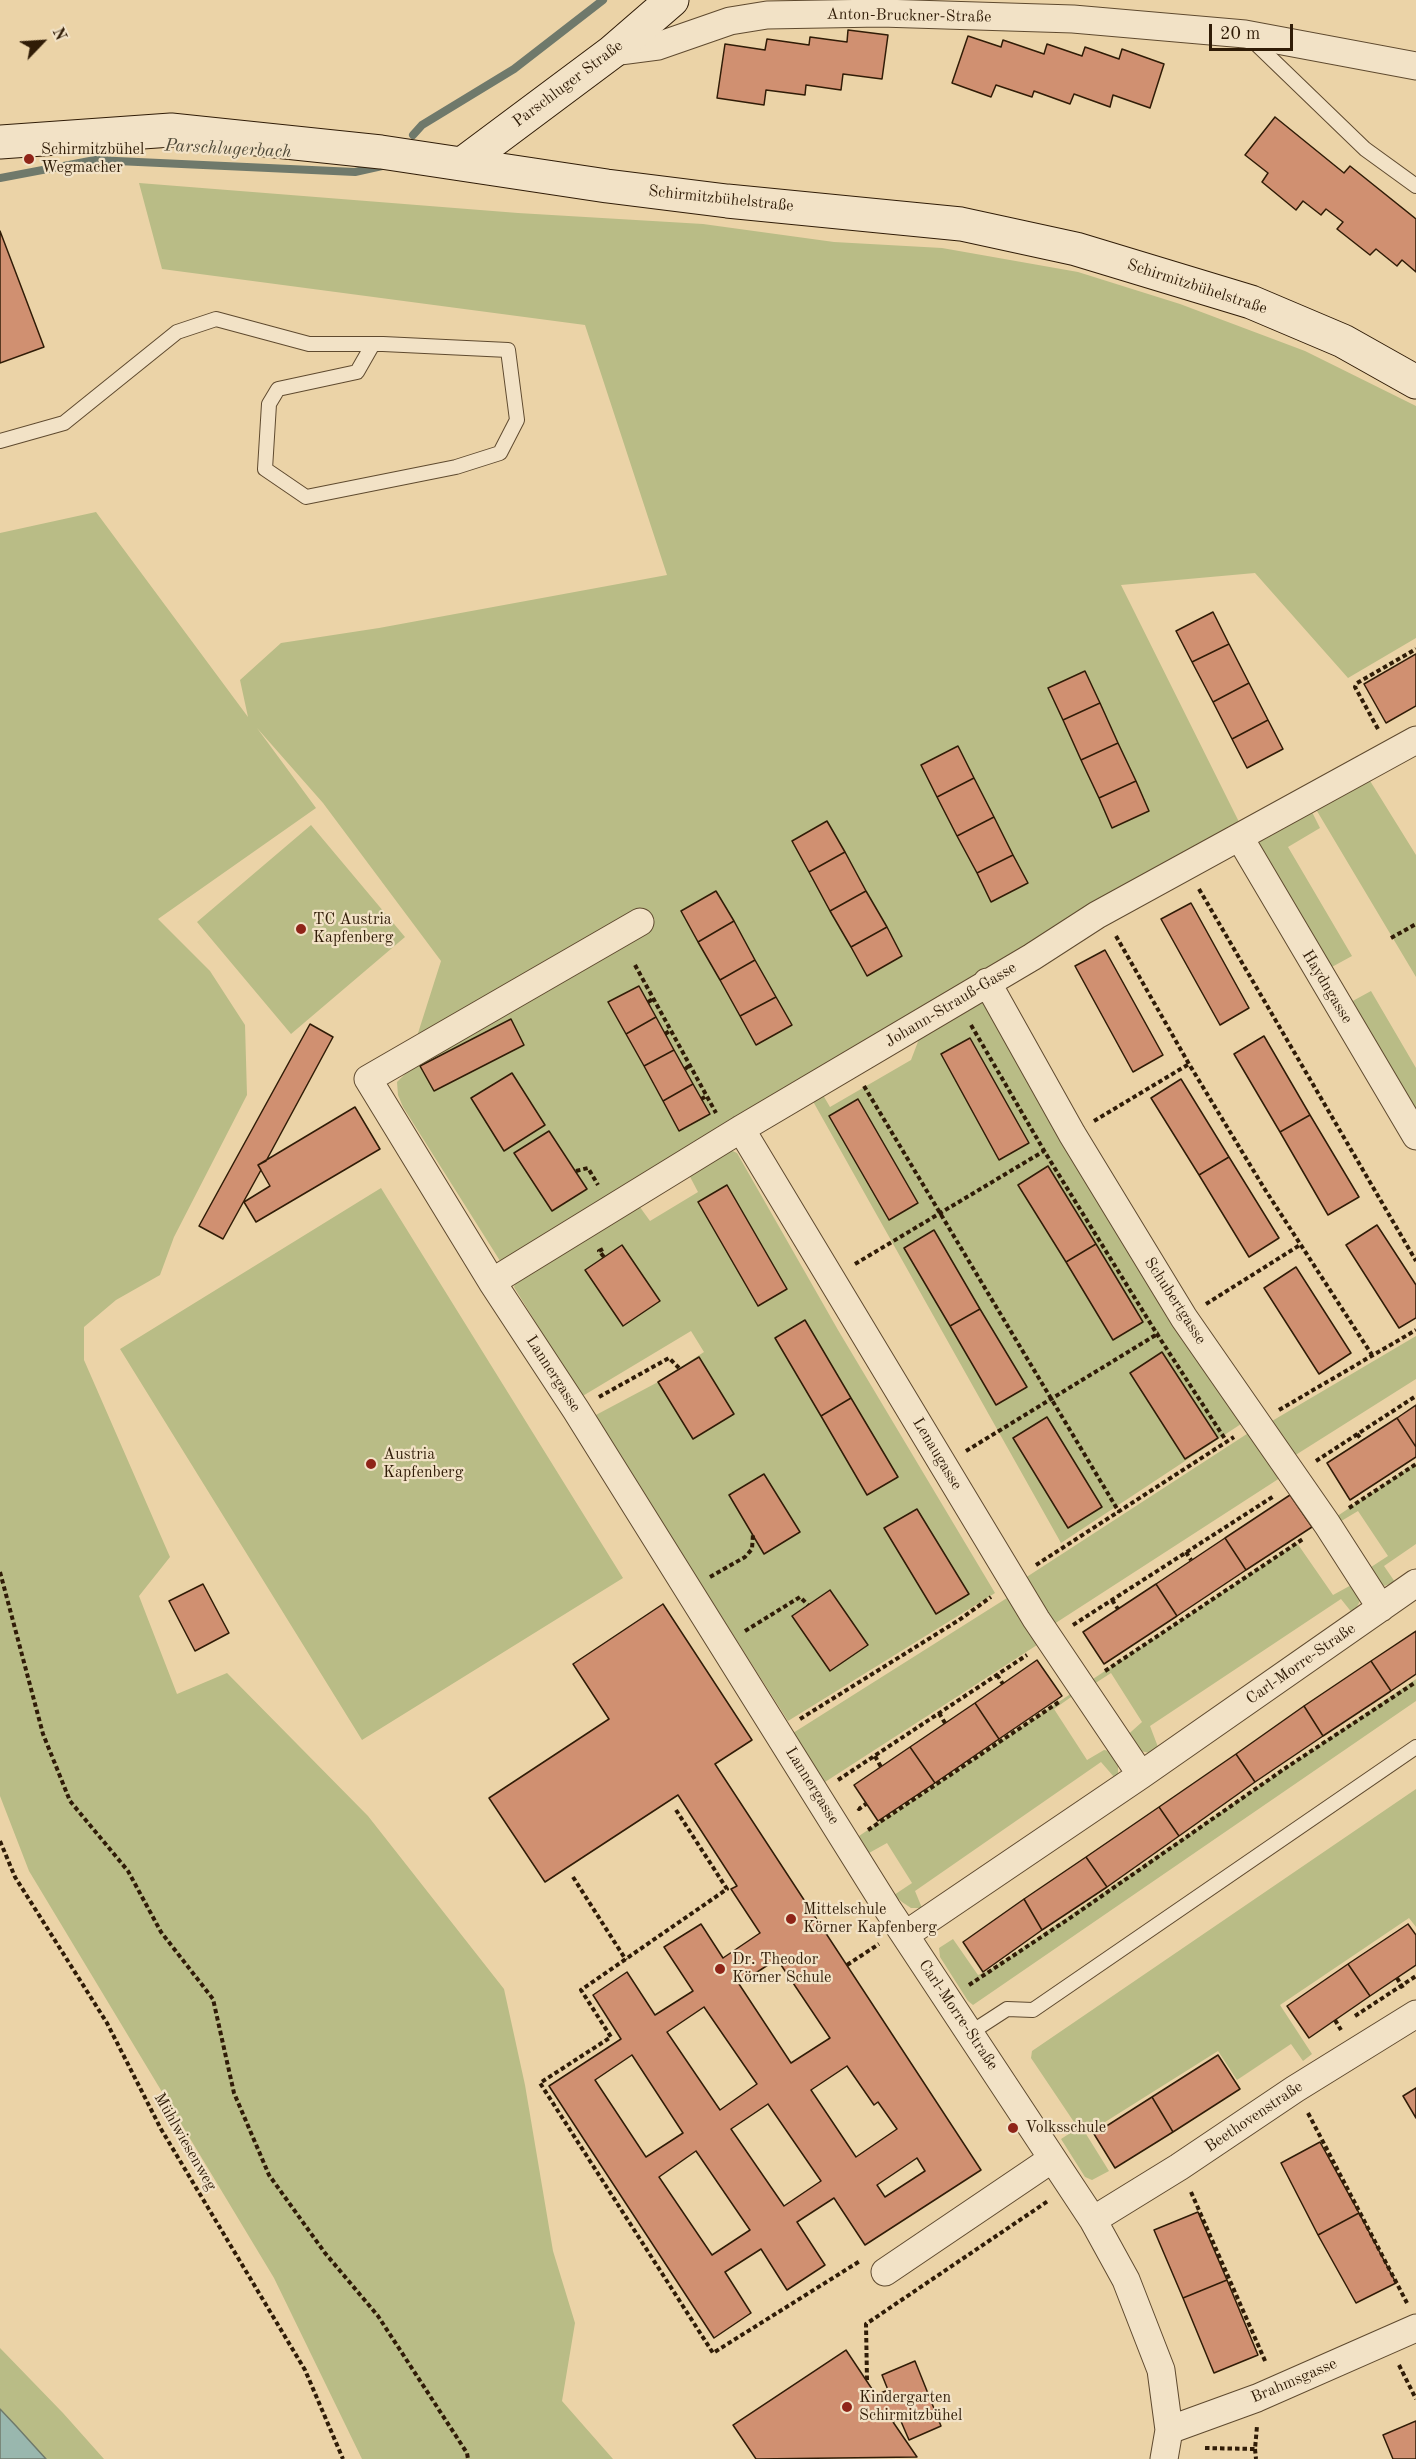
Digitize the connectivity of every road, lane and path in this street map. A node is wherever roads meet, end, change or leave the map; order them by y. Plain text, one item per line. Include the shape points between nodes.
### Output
1 (672, 0) edge
2 (1245, 34) junction
3 (612, 52) junction
4 (1416, 66) edge
5 (0, 142) edge
6 (462, 164) junction
7 (1416, 186) edge
8 (374, 344) junction
9 (1416, 382) edge
10 (0, 441) edge
11 (1416, 649) edge
12 (1416, 740) edge
13 (1391, 754) junction
14 (1240, 838) junction
15 (1185, 866) junction
16 (1097, 915) junction
17 (640, 922) dead end
18 (1416, 924) edge
19 (1391, 938) dead end
20 (987, 982) junction
21 (654, 999) dead end
22 (957, 1001) junction
23 (648, 1002) dead end
24 (671, 1030) dead end
25 (665, 1034) dead end
26 (852, 1064) junction
27 (1189, 1064) junction
28 (690, 1065) dead end
29 (685, 1069) dead end
30 (707, 1096) dead end
31 (701, 1099) dead end
32 (741, 1130) junction
33 (1072, 1134) junction
34 (1416, 1136) edge
35 (940, 1213) junction
36 (1300, 1245) junction
37 (1416, 1261) edge
38 (831, 1278) junction
39 (492, 1282) junction
40 (1184, 1318) junction
41 (1416, 1330) edge
42 (1157, 1334) junction
43 (1372, 1355) junction
44 (680, 1368) dead end
45 (1416, 1396) edge
46 (1052, 1399) junction
47 (576, 1410) junction
48 (1258, 1423) junction
49 (1357, 1434) junction
50 (1362, 1440) dead end
51 (1227, 1442) junction
52 (1416, 1464) edge
53 (944, 1465) junction
54 (1311, 1465) dead end
55 (1279, 1492) dead end
56 (1250, 1511) junction
57 (1119, 1512) junction
58 (1253, 1519) dead end
59 (1327, 1524) junction
60 (753, 1534) dead end
61 (1186, 1552) junction
62 (1191, 1560) dead end
63 (0, 1572) edge
64 (1013, 1580) junction
65 (1416, 1583) edge
66 (689, 1590) junction
67 (1112, 1600) junction
68 (808, 1605) dead end
69 (1381, 1608) junction
70 (1118, 1609) dead end
71 (742, 1632) dead end
72 (1050, 1639) junction
73 (997, 1675) junction
74 (1416, 1682) edge
75 (1003, 1684) dead end
76 (1082, 1686) junction
77 (939, 1713) junction
78 (796, 1721) dead end
79 (945, 1723) dead end
80 (1416, 1747) edge
81 (875, 1756) junction
82 (1286, 1760) dead end
83 (881, 1767) dead end
84 (1287, 1767) junction
85 (1141, 1775) junction
86 (832, 1784) dead end
87 (676, 1810) dead end
88 (859, 1836) dead end
89 (0, 1841) edge
90 (573, 1877) dead end
91 (1070, 1911) dead end
92 (1073, 1916) junction
93 (892, 1939) junction
94 (626, 1960) junction
95 (847, 1965) dead end
96 (1416, 1976) edge
97 (968, 1986) dead end
98 (1416, 2014) edge
99 (970, 2032) junction
100 (1330, 2033) dead end
101 (1295, 2089) junction
102 (1052, 2159) junction
103 (1179, 2167) junction
104 (1049, 2200) dead end
105 (1093, 2220) junction
106 (885, 2272) joint
107 (1412, 2317) edge
108 (1386, 2340) junction
109 (867, 2380) dead end
110 (1280, 2389) junction
111 (1416, 2399) edge
112 (1169, 2430) junction
113 (1255, 2449) dead end
114 (343, 2459) edge
115 (468, 2459) edge
116 (1164, 2459) edge
117 (1256, 2459) edge

1 - 3 main road, Parschluger Straße
2 - 3 street, Anton-Bruckner-Straße via 1073,19 767,15 730,21 658,46
2 - 4 street, Anton-Bruckner-Straße
2 - 7 lane via 1365,149
3 - 6 main road, Parschluger Straße
5 - 6 main road, Schirmitzbühelstraße via 171,130
6 - 9 main road, Schirmitzbühelstraße via 727,201 961,224 1076,249 1251,302 1343,341
8 - 8 lane via 508,350 517,420 500,453 456,467 306,497 265,469 269,404 278,389 357,372
8 - 10 lane via 309,344 216,319 177,332 64,423
11 - 13 path via 1355,687
12 - 13 street, Johann-Strauß-Gasse
13 - 14 street, Johann-Strauß-Gasse
14 - 15 street, Johann-Strauß-Gasse
14 - 34 street, Haydngasse
15 - 16 street, Johann-Strauß-Gasse
15 - 37 path
16 - 20 street, Johann-Strauß-Gasse
16 - 27 path via 1118,938
17 - 39 street, Lannergasse via 368,1079
18 - 19 path
20 - 22 street, Johann-Strauß-Gasse
20 - 33 street, Schubertgasse
21 - 23 path
22 - 26 street, Johann-Strauß-Gasse
22 - 42 path
24 - 25 path
26 - 32 street, Johann-Strauß-Gasse
26 - 35 path
27 - 33 path
27 - 36 path
28 - 29 path
30 - 31 path
32 - 38 street, Lenaugasse
32 - 39 street, Johann-Strauß-Gasse
33 - 35 path
33 - 40 street, Schubertgasse
35 - 38 path
35 - 46 path
36 - 40 path
36 - 43 path
38 - 53 street, Lenaugasse
39 - 47 street, Lannergasse
40 - 42 path
40 - 48 street, Schubertgasse
41 - 43 path
42 - 46 path
42 - 51 path
43 - 48 path
44 - 47 path via 669,1358
45 - 49 path
46 - 53 path
46 - 57 path
47 - 66 street, Lannergasse
48 - 51 path
48 - 59 street, Schubertgasse
49 - 50 path
49 - 54 path
51 - 57 path
52 - 59 path
53 - 64 street, Lenaugasse
55 - 56 path
56 - 58 path
56 - 61 path
57 - 64 path
59 - 69 street, Schubertgasse
59 - 76 path
60 - 66 path via 752,1549 745,1557
61 - 62 path
61 - 67 path
63 - 115 path via 43,1734 70,1801 128,1871 161,1932 213,1999 234,2092 269,2175 325,2253 378,2316
64 - 72 street, Lenaugasse
64 - 78 path via 959,1620
65 - 69 street, Carl-Morre-Straße
66 - 93 street, Lannergasse
67 - 70 path
67 - 72 path
68 - 71 path via 800,1597
69 - 85 street, Carl-Morre-Straße
72 - 73 path
72 - 76 street, Lenaugasse
73 - 75 path
73 - 77 path
74 - 84 path via 1355,1718
76 - 85 street, Lenaugasse
76 - 88 path
77 - 79 path
77 - 81 path
80 - 99 lane via 1033,2010 1007,2009
81 - 83 path
81 - 86 path
82 - 84 path
84 - 92 path via 1214,1813
85 - 93 street, Carl-Morre-Straße
87 - 94 path via 727,1889
89 - 114 path, Mühlwiesenweg via 15,1877 107,2023 161,2129 305,2370
90 - 94 path
91 - 92 path
92 - 97 path
93 - 95 path
93 - 99 street, Carl-Morre-Straße
94 - 106 path via 581,1990 611,2037 540,2083 713,2353 873,2253
96 - 100 path
98 - 101 street, Beethovenstraße
99 - 102 street, Carl-Morre-Straße
101 - 103 street, Beethovenstraße
101 - 107 path
102 - 105 street, Carl-Morre-Straße
102 - 106 street
103 - 105 street, Beethovenstraße
103 - 110 path
104 - 109 path via 866,2324
105 - 112 street, Carl-Morre-Straße via 1126,2280 1161,2370
107 - 108 street, Brahmsgasse
108 - 110 street, Brahmsgasse
108 - 111 path
110 - 112 street, Brahmsgasse
112 - 116 street, Carl-Morre-Straße
113 - 117 path

